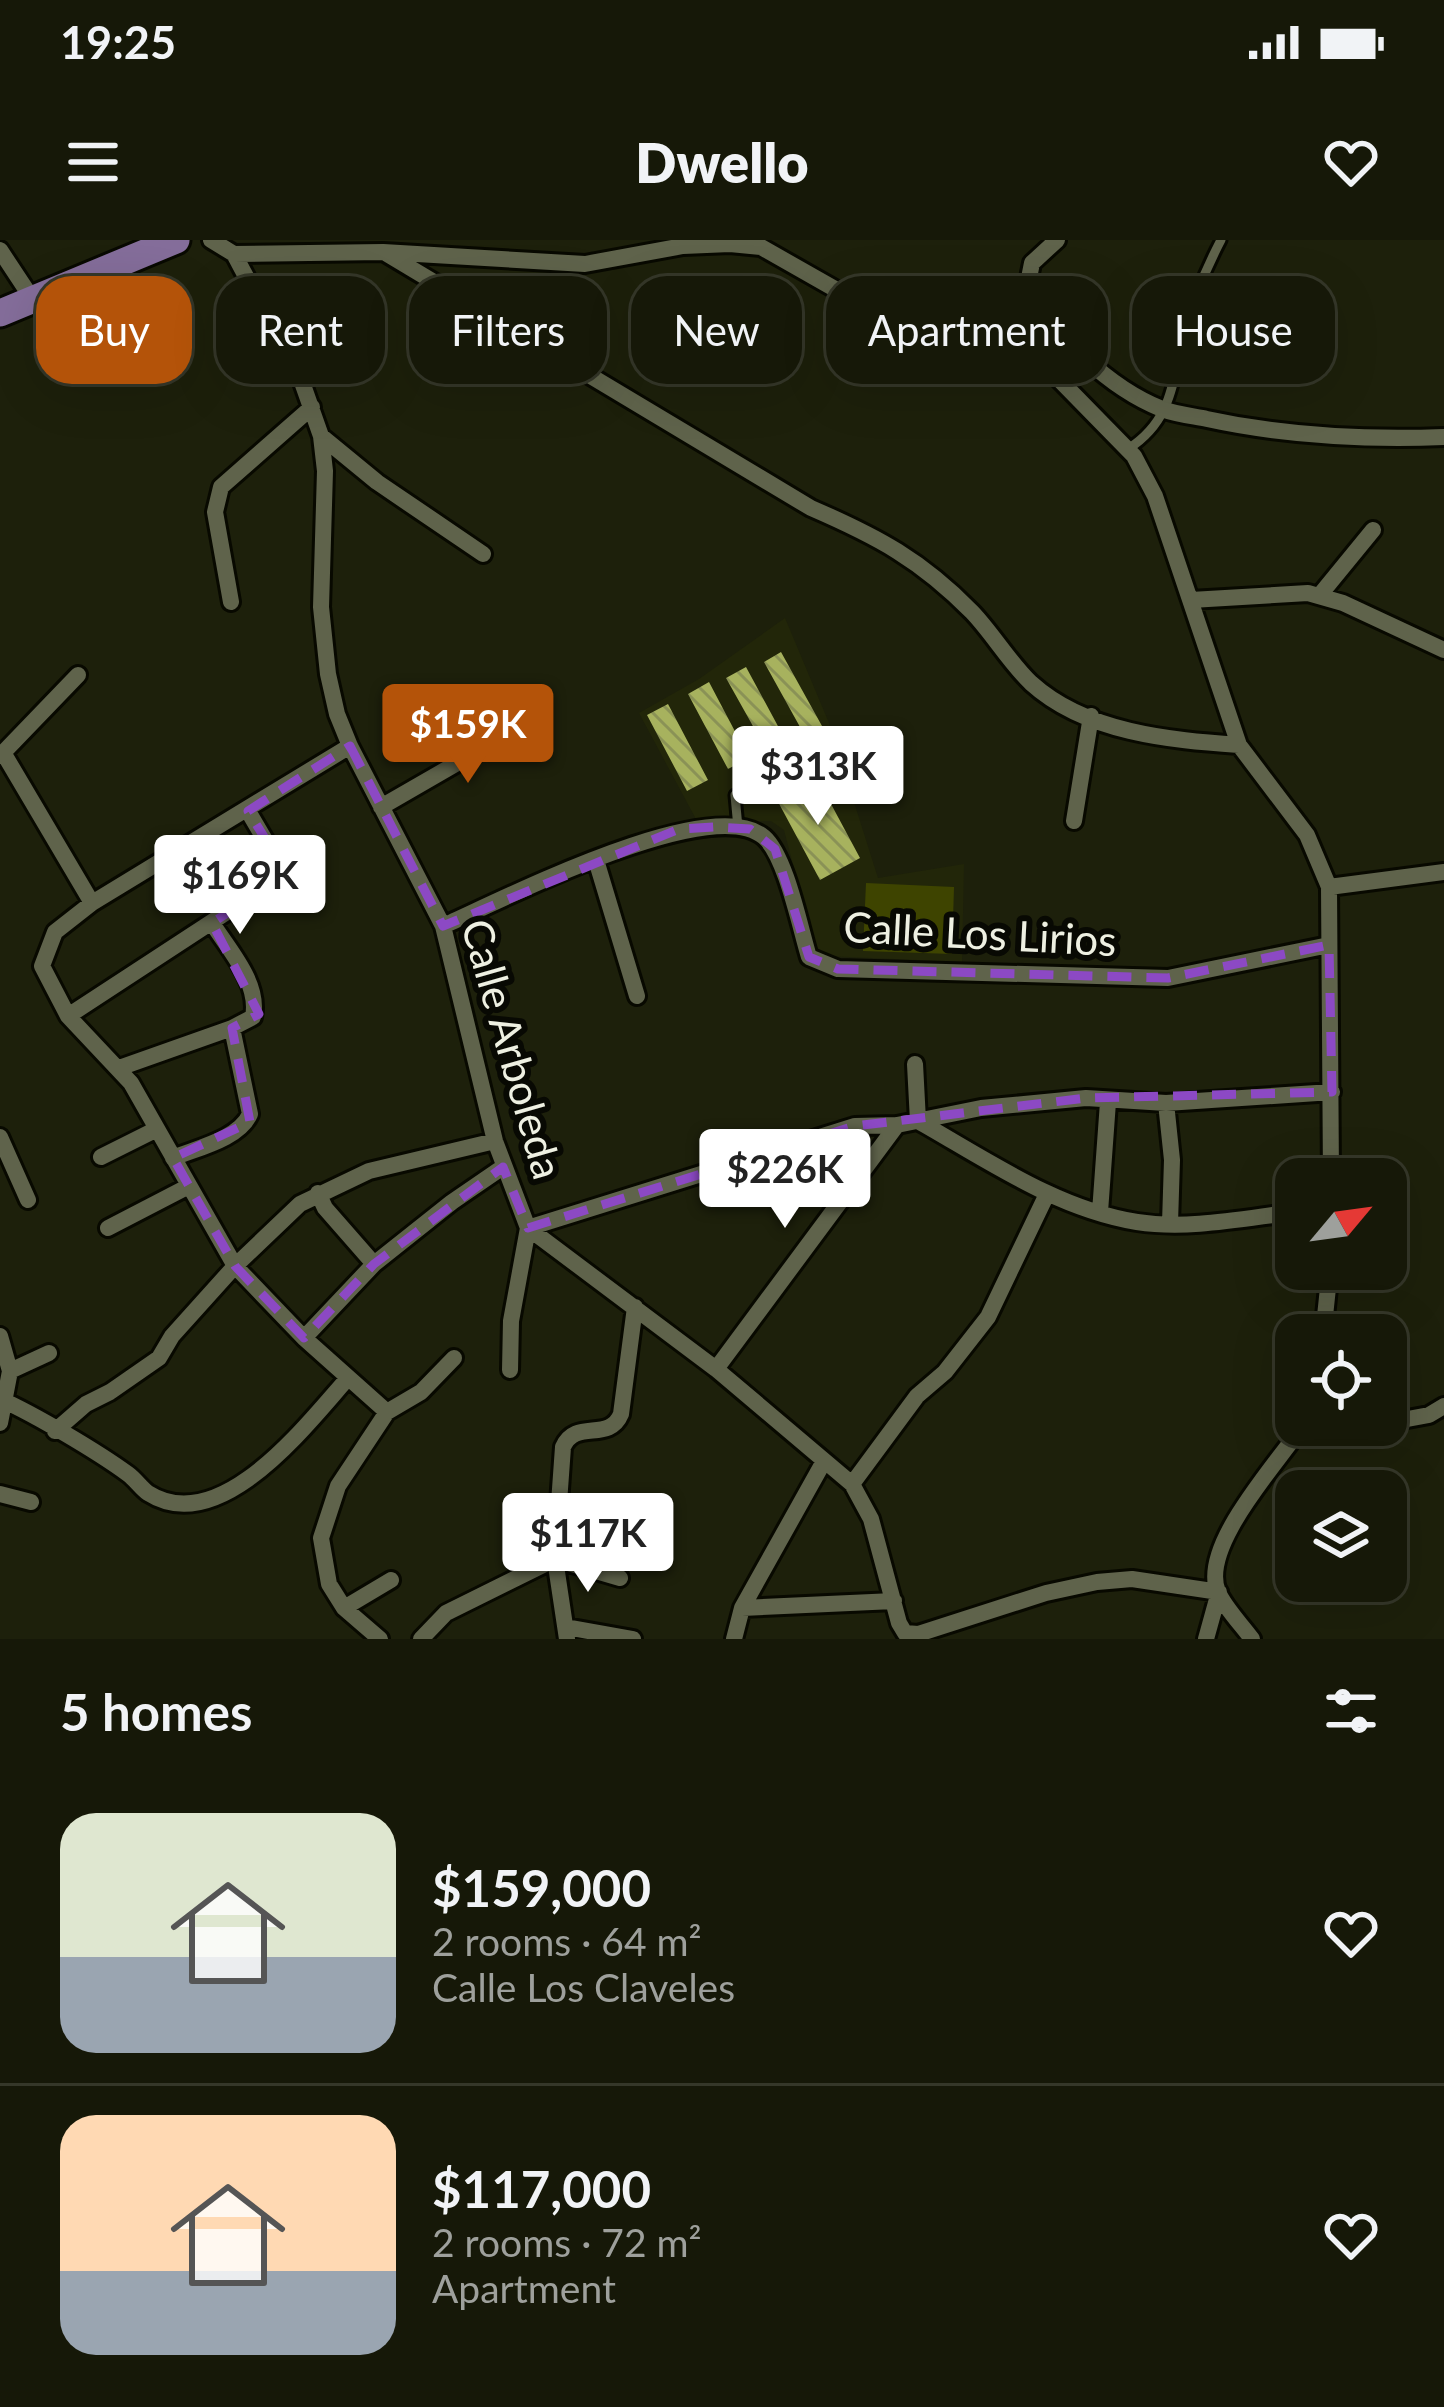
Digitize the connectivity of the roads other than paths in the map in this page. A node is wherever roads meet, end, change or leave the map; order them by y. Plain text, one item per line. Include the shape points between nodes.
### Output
1 (176, 240) edge
2 (211, 240) edge
3 (1057, 240) edge
4 (1221, 240) edge
5 (0, 250) edge
6 (382, 252) junction
7 (234, 254) junction
8 (33, 300) junction
9 (0, 314) edge
10 (312, 406) junction
11 (1162, 409) junction
12 (321, 436) junction
13 (1444, 437) edge
14 (1128, 449) junction
15 (1373, 530) dead end
16 (483, 554) dead end
17 (1319, 596) junction
18 (1191, 600) junction
19 (231, 602) dead end
20 (1444, 650) edge
21 (79, 675) dead end
22 (1091, 716) junction
23 (530, 721) dead end
24 (1239, 745) junction
25 (350, 746) junction
26 (2, 755) edge
27 (735, 795) dead end
28 (381, 807) junction
29 (248, 811) junction
30 (1074, 821) dead end
31 (738, 828) junction
32 (596, 860) junction
33 (1444, 872) edge
34 (1329, 887) junction
35 (92, 903) junction
36 (212, 923) junction
37 (443, 926) junction
38 (1329, 945) junction
39 (637, 996) dead end
40 (68, 1016) junction
41 (232, 1028) junction
42 (915, 1064) dead end
43 (119, 1068) junction
44 (1332, 1092) junction
45 (1108, 1102) junction
46 (1166, 1102) junction
47 (917, 1121) junction
48 (897, 1125) junction
49 (157, 1129) junction
50 (0, 1137) edge
51 (495, 1141) junction
52 (101, 1157) dead end
53 (173, 1158) junction
54 (1331, 1158) edge
55 (502, 1167) junction
56 (189, 1186) junction
57 (318, 1193) junction
58 (1047, 1194) junction
59 (28, 1200) dead end
60 (1100, 1212) junction
61 (1275, 1214) edge
62 (1170, 1223) junction
63 (108, 1228) dead end
64 (528, 1228) junction
65 (374, 1264) junction
66 (235, 1266) junction
67 (635, 1307) junction
68 (0, 1336) edge
69 (304, 1338) junction
70 (49, 1353) dead end
71 (454, 1358) dead end
72 (716, 1369) junction
73 (511, 1370) dead end
74 (10, 1371) junction
75 (348, 1378) junction
76 (3, 1400) edge
77 (1444, 1406) edge
78 (387, 1412) junction
79 (1407, 1419) edge
80 (0, 1423) edge
81 (55, 1431) junction
82 (1289, 1446) edge
83 (823, 1463) junction
84 (852, 1484) junction
85 (0, 1493) edge
86 (31, 1502) dead end
87 (555, 1559) junction
88 (620, 1578) dead end
89 (391, 1580) dead end
90 (1219, 1592) junction
91 (894, 1601) junction
92 (344, 1608) junction
93 (742, 1608) junction
94 (566, 1633) edge
95 (380, 1639) edge
96 (422, 1639) edge
97 (633, 1639) edge
98 (734, 1639) edge
99 (1206, 1639) edge
100 (1252, 1639) edge

1 - 8 main road
2 - 7 street
3 - 11 street via 1032,263 1035,301 1105,376
4 - 11 lane
5 - 8 street
6 - 7 street
6 - 14 street via 585,264 682,246 761,247 892,313 987,330 1042,362
6 - 22 street via 811,508 880,538 973,613 1033,685
7 - 10 street, Calle Arboleda
8 - 9 main road
10 - 12 street, Calle Arboleda
10 - 19 street via 221,487 215,512
11 - 13 street via 1336,438
11 - 14 lane via 1148,436
12 - 16 street
12 - 25 street, Calle Arboleda via 324,629
14 - 18 street via 1155,496
15 - 17 street
17 - 18 street
17 - 20 street
18 - 24 street
21 - 26 street
22 - 24 street via 1154,738
22 - 30 street
23 - 28 street
24 - 34 street via 1307,835
25 - 28 street, Calle Arboleda
25 - 29 street
26 - 35 street
27 - 31 lane
28 - 37 street, Calle Arboleda
29 - 35 street
29 - 36 street via 285,874
31 - 32 street via 679,829
31 - 38 street, Calle Los Lirios via 775,849 808,957 838,969 1168,978
32 - 37 street
32 - 39 street
33 - 34 street
34 - 38 street
35 - 40 street via 56,932 42,966
36 - 40 street
36 - 41 street via 256,1004 253,1017
37 - 51 street, Calle Arboleda
38 - 44 street
40 - 43 street
41 - 43 street
41 - 53 street via 250,1114 230,1134
42 - 47 street
43 - 49 street
44 - 46 street
44 - 54 street
45 - 46 street
45 - 47 street via 981,1108
45 - 60 street
46 - 62 street
47 - 48 street
47 - 58 street
48 - 64 street via 855,1126
48 - 72 street
49 - 52 street
49 - 53 street
50 - 59 street
51 - 55 street, Calle Arboleda
51 - 57 street via 369,1171
53 - 56 street
55 - 64 street, Calle Arboleda
55 - 65 street
56 - 63 street
56 - 66 street
57 - 65 street
57 - 66 street
58 - 60 street
58 - 84 street via 988,1317
60 - 62 street
61 - 62 street
64 - 67 street, Calle Arboleda
64 - 73 street
65 - 69 street
66 - 69 street
66 - 81 street via 159,1358
67 - 72 street, Calle Arboleda
67 - 87 street via 616,1425 578,1431 563,1447
68 - 74 street
69 - 75 street
70 - 74 street
71 - 78 street
72 - 83 street, Calle Arboleda
74 - 76 street
75 - 78 street
75 - 81 street via 296,1437 214,1501 161,1498
76 - 80 street
76 - 81 street
77 - 79 street
78 - 92 street via 338,1486 321,1538 329,1584
82 - 90 street via 1226,1534 1215,1575
83 - 84 street, Calle Arboleda
83 - 93 street
84 - 91 street, Calle Arboleda via 871,1519
85 - 86 street
87 - 88 street
87 - 94 street
87 - 96 street via 446,1613
89 - 92 street
90 - 91 street via 1096,1582 918,1634 905,1633
90 - 99 street
90 - 100 street
91 - 93 street
92 - 95 street
93 - 98 street
94 - 97 street

